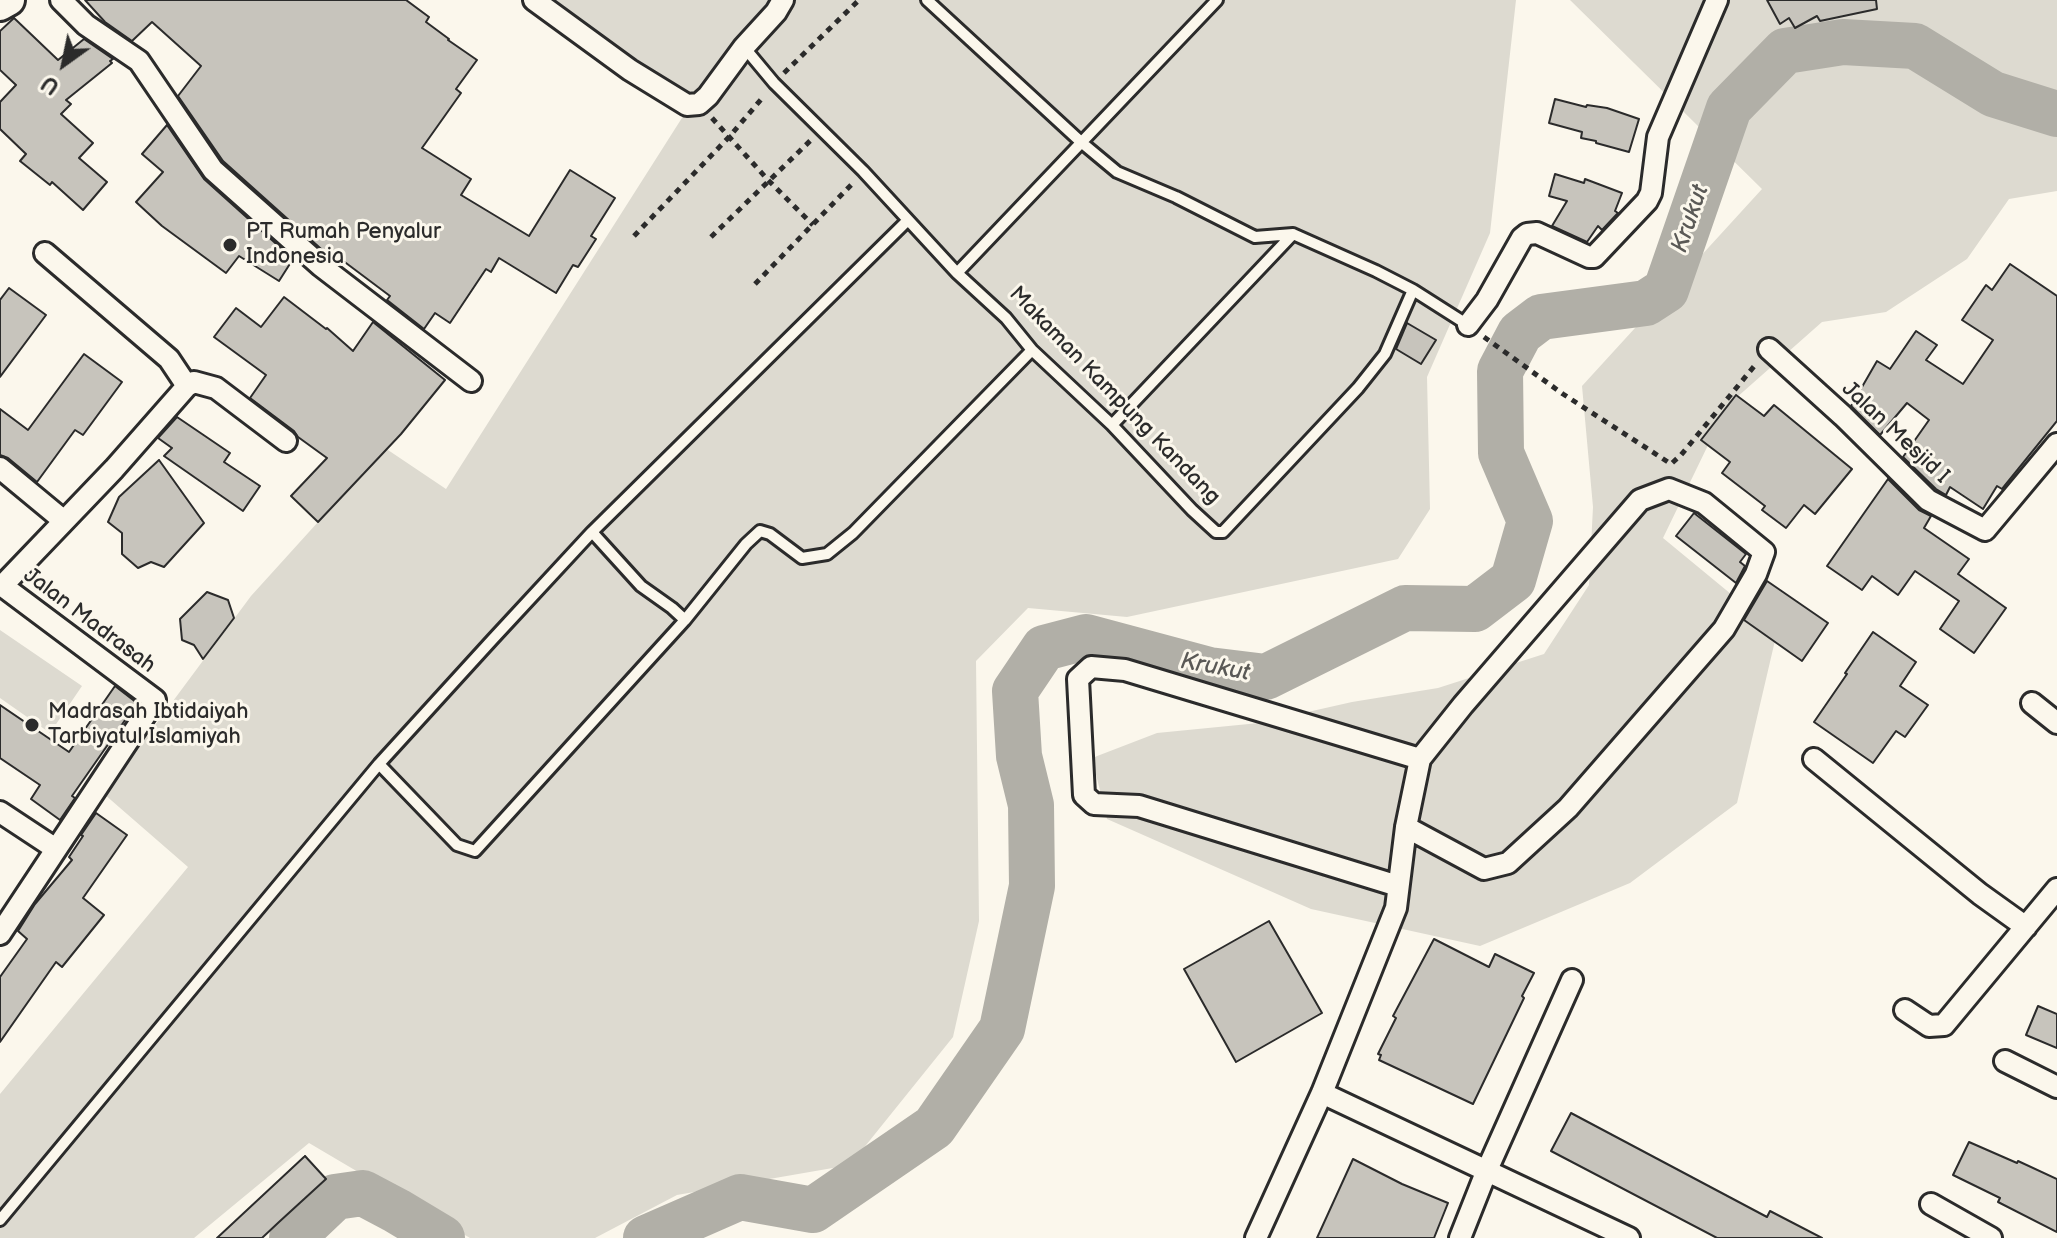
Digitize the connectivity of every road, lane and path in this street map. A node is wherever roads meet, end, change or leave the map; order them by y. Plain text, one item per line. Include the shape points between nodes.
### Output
1 (9, 0) edge
2 (61, 0) edge
3 (534, 0) edge
4 (783, 0) edge
5 (859, 0) edge
6 (927, 0) edge
7 (1217, 0) edge
8 (1717, 0) edge
9 (0, 5) edge
10 (744, 47) junction
11 (774, 83) junction
12 (699, 104) junction
13 (822, 129) junction
14 (729, 137) junction
15 (1081, 142) junction
16 (863, 171) junction
17 (769, 181) junction
18 (907, 221) junction
19 (813, 225) junction
20 (1293, 234) junction
21 (634, 236) dead end
22 (711, 237) dead end
23 (45, 253) dead end
24 (957, 273) junction
25 (755, 284) dead end
26 (1413, 290) junction
27 (1468, 325) joint
28 (1497, 347) dead end
29 (1769, 349) joint
30 (1032, 350) junction
31 (471, 381) dead end
32 (187, 386) junction
33 (1112, 425) junction
34 (286, 441) dead end
35 (2057, 444) edge
36 (0, 468) edge
37 (64, 521) junction
38 (592, 532) junction
39 (1, 585) edge
40 (685, 620) junction
41 (2032, 703) dead end
42 (2057, 723) edge
43 (1420, 759) junction
44 (1814, 759) dead end
45 (379, 764) junction
46 (0, 812) edge
47 (1406, 827) junction
48 (56, 849) junction
49 (1398, 886) junction
50 (2057, 889) edge
51 (2026, 927) junction
52 (0, 934) edge
53 (1572, 980) dead end
54 (1905, 1010) dead end
55 (2005, 1061) dead end
56 (2057, 1087) edge
57 (1322, 1093) junction
58 (1487, 1170) junction
59 (1931, 1204) dead end
60 (0, 1220) edge
61 (1256, 1238) edge
62 (1460, 1238) edge
63 (1629, 1238) edge
64 (1991, 1238) edge

1 - 9 main road
2 - 31 street via 86,25 139,61 213,170 321,266
3 - 12 street via 630,70 687,105
4 - 10 street
5 - 11 path
6 - 15 lane
7 - 15 lane
8 - 27 street via 1658,137 1647,201 1594,257 1537,233 1527,234
10 - 11 lane, Makaman Kampung Kandang
10 - 12 street
11 - 13 lane, Makaman Kampung Kandang
11 - 14 path
12 - 14 path
13 - 16 lane, Makaman Kampung Kandang
13 - 17 path
14 - 17 path
14 - 21 path
15 - 20 lane via 1117,172 1255,237
15 - 24 lane
16 - 18 lane, Makaman Kampung Kandang
16 - 19 path
17 - 19 path
17 - 22 path
18 - 24 lane, Makaman Kampung Kandang
18 - 38 lane
19 - 25 path
20 - 26 lane
20 - 33 lane
23 - 32 street via 169,359
24 - 30 lane, Makaman Kampung Kandang
26 - 27 lane
26 - 33 lane, Makaman Kampung Kandang via 1385,354 1221,533 1213,531
28 - 29 path via 1671,464
29 - 35 street, Jalan Mesjid I via 1928,500 1985,530
30 - 33 lane, Makaman Kampung Kandang
30 - 40 lane via 827,554 802,558 760,531
32 - 34 street via 194,382 216,388
32 - 37 street
36 - 37 street
37 - 39 street
38 - 40 lane via 641,586
38 - 45 lane
39 - 48 street, Jalan Madrasah via 155,700
40 - 45 lane via 475,851 457,845
41 - 42 street
43 - 47 street
43 - 47 street via 1640,500 1669,489 1704,503 1764,552 1724,629 1568,808 1508,863 1484,869
43 - 49 street via 1125,670 1091,667 1078,679 1084,795 1094,804 1139,806
44 - 51 street
45 - 60 lane
46 - 48 street
47 - 49 street
48 - 52 street, Jalan Madrasah
49 - 57 street via 1396,908
50 - 51 street
51 - 54 street via 1944,1025 1929,1026
53 - 58 street
55 - 56 street
57 - 58 street
57 - 61 street
58 - 62 street
58 - 63 street
59 - 64 street

